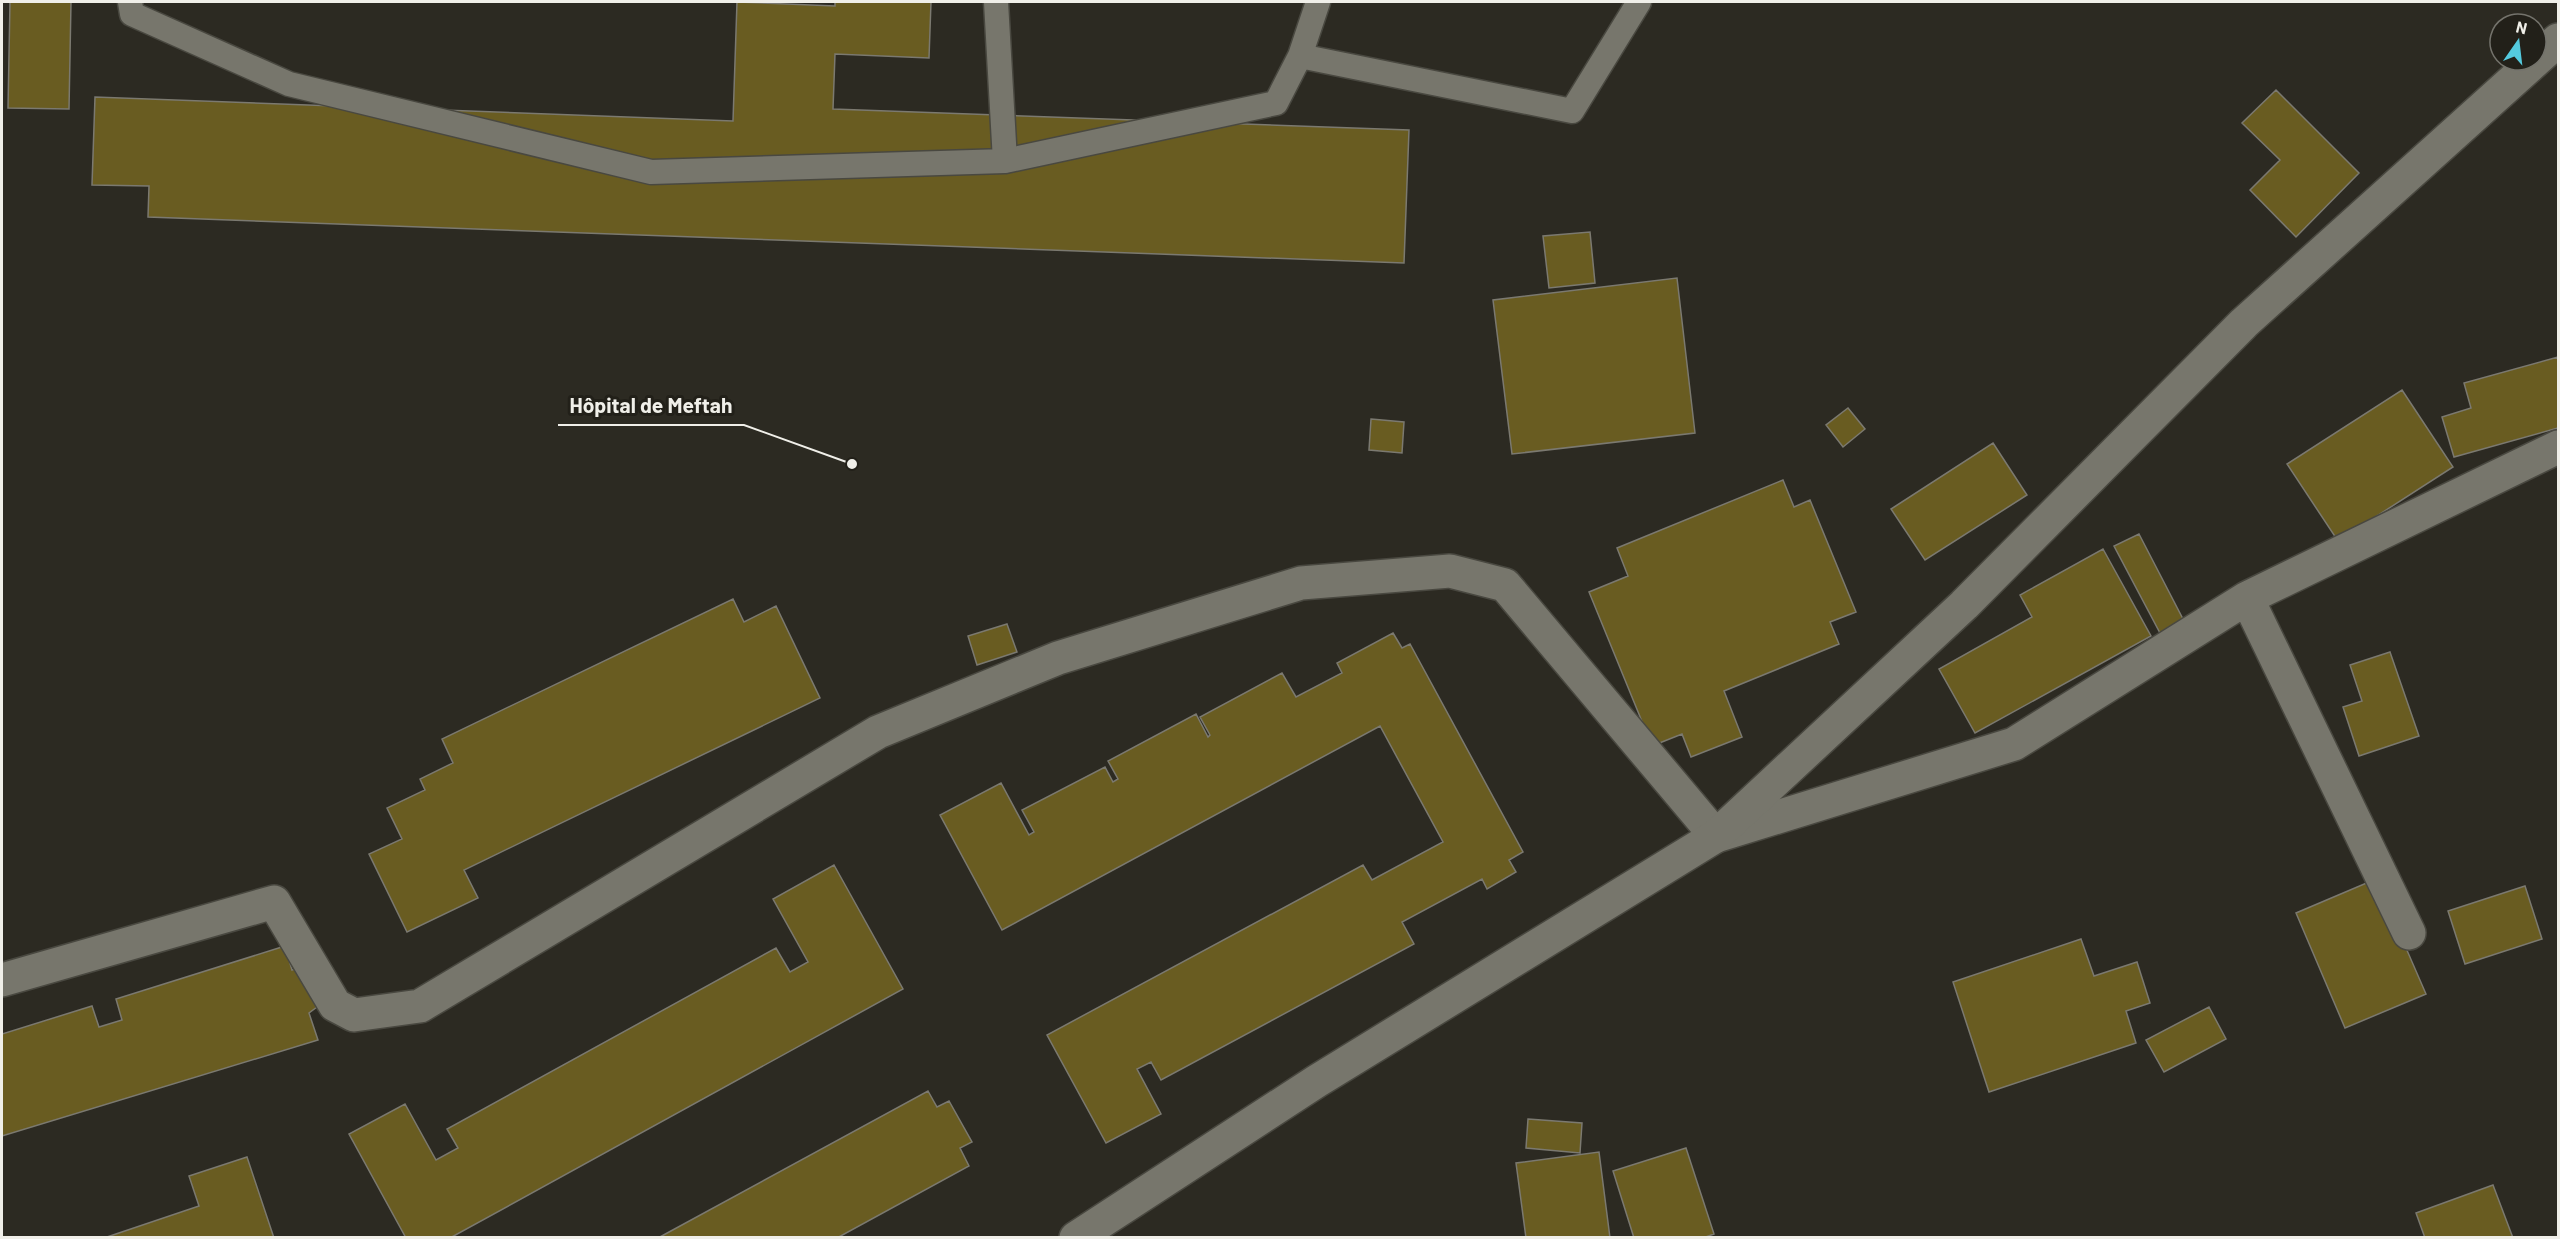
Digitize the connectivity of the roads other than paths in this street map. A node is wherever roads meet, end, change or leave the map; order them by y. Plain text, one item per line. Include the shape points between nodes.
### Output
1 (130, 2) edge
2 (996, 2) edge
3 (1318, 2) edge
4 (1639, 2) edge
5 (2559, 40) edge
6 (1300, 56) junction
7 (1005, 161) junction
8 (2559, 447) edge
9 (2247, 598) junction
10 (1716, 836) junction
11 (2409, 933) dead end
12 (2, 980) edge
13 (1076, 1238) edge

1 - 7 lane via 132,14 289,84 651,172
2 - 7 lane
3 - 6 lane
4 - 6 lane via 1572,111
5 - 10 street via 2244,323 1964,606
6 - 7 lane via 1276,103
8 - 9 street
9 - 10 street via 2014,744
9 - 11 street
10 - 12 street via 1505,585 1450,571 1301,583 1058,658 878,732 420,1006 354,1015 335,1005 274,902
10 - 13 street via 1317,1081

